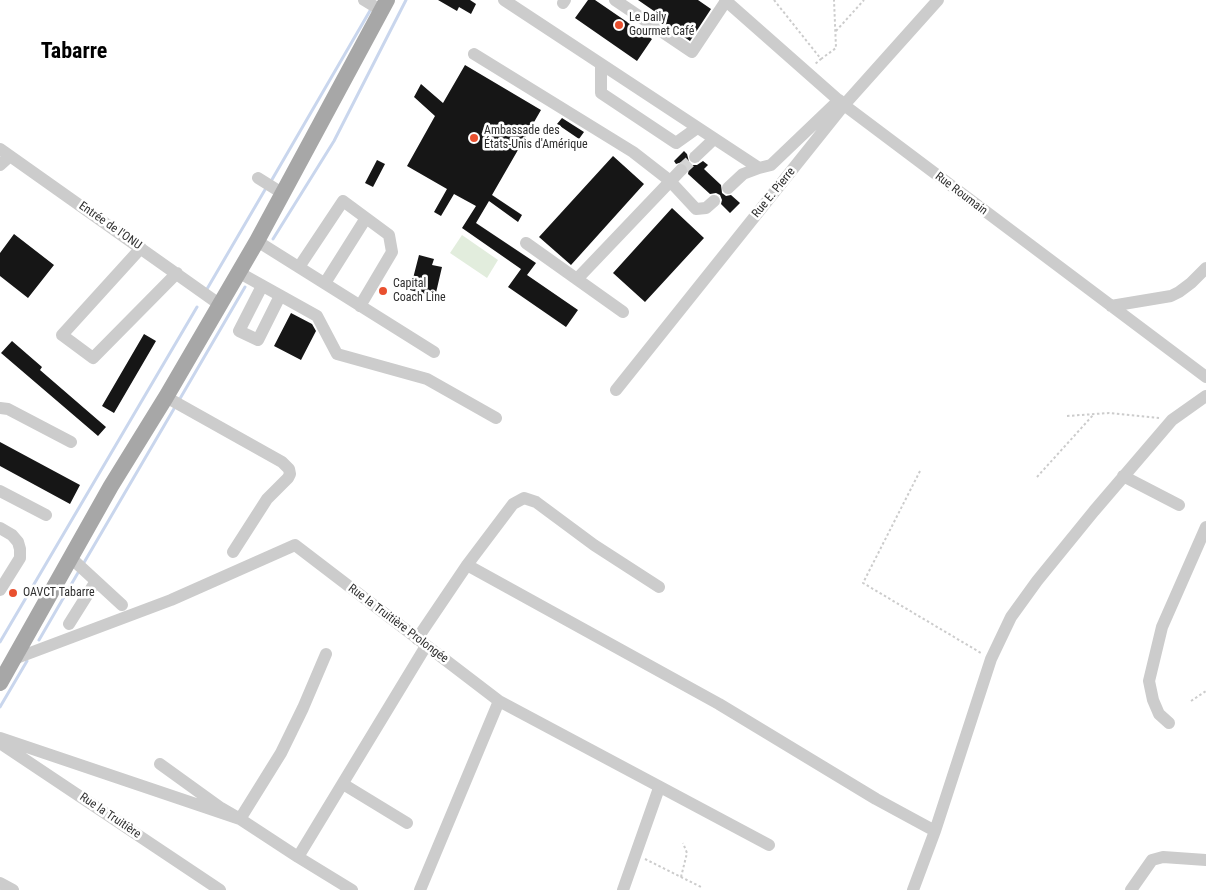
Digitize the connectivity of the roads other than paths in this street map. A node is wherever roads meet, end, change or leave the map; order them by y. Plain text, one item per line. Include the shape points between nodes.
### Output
1 (364, 0) edge
2 (504, 0) edge
3 (615, 0) edge
4 (938, 0) edge
5 (726, 1) edge
6 (384, 6) edge
7 (474, 54) dead end
8 (601, 64) junction
9 (841, 102) junction
10 (697, 128) junction
11 (714, 139) junction
12 (3, 156) edge
13 (695, 157) tunnel mouth
14 (743, 158) junction
15 (759, 168) junction
16 (681, 170) tunnel mouth
17 (743, 174) junction
18 (258, 178) dead end
19 (669, 180) junction
20 (728, 188) dead end
21 (282, 193) junction
22 (714, 201) dead end
23 (366, 218) junction
24 (257, 240) junction
25 (526, 244) dead end
26 (141, 248) junction
27 (298, 267) junction
28 (1206, 268) edge
29 (238, 272) junction
30 (177, 273) junction
31 (576, 279) junction
32 (325, 284) junction
33 (262, 286) junction
34 (280, 296) junction
35 (220, 304) junction
36 (360, 306) junction
37 (1111, 306) junction
38 (623, 312) dead end
39 (434, 352) dead end
40 (1206, 377) edge
41 (616, 390) dead end
42 (1206, 396) edge
43 (166, 397) junction
44 (0, 408) edge
45 (496, 418) dead end
46 (71, 442) dead end
47 (1123, 476) junction
48 (0, 491) edge
49 (1180, 504) dead end
50 (46, 515) dead end
51 (1206, 527) edge
52 (0, 528) edge
53 (233, 552) dead end
54 (71, 558) junction
55 (467, 565) junction
56 (96, 581) junction
57 (659, 587) dead end
58 (0, 590) edge
59 (122, 605) dead end
60 (69, 624) dead end
61 (422, 642) junction
62 (326, 654) dead end
63 (14, 659) junction
64 (0, 683) edge
65 (499, 701) junction
66 (1169, 724) dead end
67 (0, 738) edge
68 (0, 743) edge
69 (160, 764) dead end
70 (343, 784) junction
71 (659, 788) junction
72 (240, 819) junction
73 (408, 823) dead end
74 (935, 831) junction
75 (769, 845) dead end
76 (298, 857) junction
77 (1206, 860) edge
78 (0, 883) edge
79 (13, 890) edge
80 (220, 890) edge
81 (352, 890) edge
82 (420, 890) edge
83 (623, 890) edge
84 (913, 890) edge
85 (1131, 890) edge

1 - 6 street
2 - 8 street
3 - 5 street via 692,52
4 - 9 street, Rue E. Pierre
5 - 9 street, Rue Roumain
6 - 21 main road
7 - 19 street via 633,152
8 - 10 street
8 - 10 street via 600,93 676,143
9 - 15 street via 770,165
9 - 37 street, Rue Roumain
9 - 41 street, Rue E. Pierre
10 - 11 street
11 - 13 street
11 - 14 street
12 - 26 street, Entrée de l'ONU
14 - 15 street
14 - 17 street
15 - 17 street
16 - 19 street
17 - 20 street
18 - 21 street
19 - 22 street via 696,208 706,208
19 - 31 street
21 - 24 main road
23 - 27 street via 343,201
23 - 32 street
23 - 36 street via 389,235 392,252
24 - 27 street
24 - 29 main road
25 - 31 street
26 - 30 street, Entrée de l'ONU
26 - 30 street via 62,335 93,358
27 - 32 street
28 - 37 street via 1171,296
29 - 33 street
29 - 35 main road
30 - 35 street, Entrée de l'ONU
31 - 38 street
32 - 36 street
33 - 34 street
33 - 34 street via 239,331 258,340
34 - 45 street via 317,316 336,354 428,379
35 - 43 main road
36 - 39 street
37 - 40 street, Rue Roumain
42 - 47 street via 1172,420
43 - 53 street via 290,469 288,478 267,499
43 - 54 main road
44 - 46 street via 8,409
47 - 49 street
47 - 74 street via 1011,617 991,659
48 - 50 street
51 - 66 street via 1162,627 1149,681 1159,714
52 - 58 street via 12,535 20,549 20,558
54 - 56 street
54 - 63 main road
55 - 57 street via 513,504 524,498
55 - 61 street
55 - 74 street via 719,704
56 - 59 street
56 - 60 street
61 - 63 street, Rue la Truitière Prolongée via 295,545 171,600
61 - 65 street, Rue la Truitière Prolongée
61 - 70 street
62 - 72 street via 281,753
63 - 64 main road
65 - 71 street, Rue la Truitière Prolongée
65 - 82 street
67 - 72 street
68 - 80 street, Rue la Truitière
69 - 72 street
70 - 73 street
70 - 76 street
71 - 75 street, Rue la Truitière Prolongée
71 - 83 street
72 - 76 street
74 - 84 street
76 - 81 street
77 - 85 street via 1163,857 1152,860
78 - 79 street

